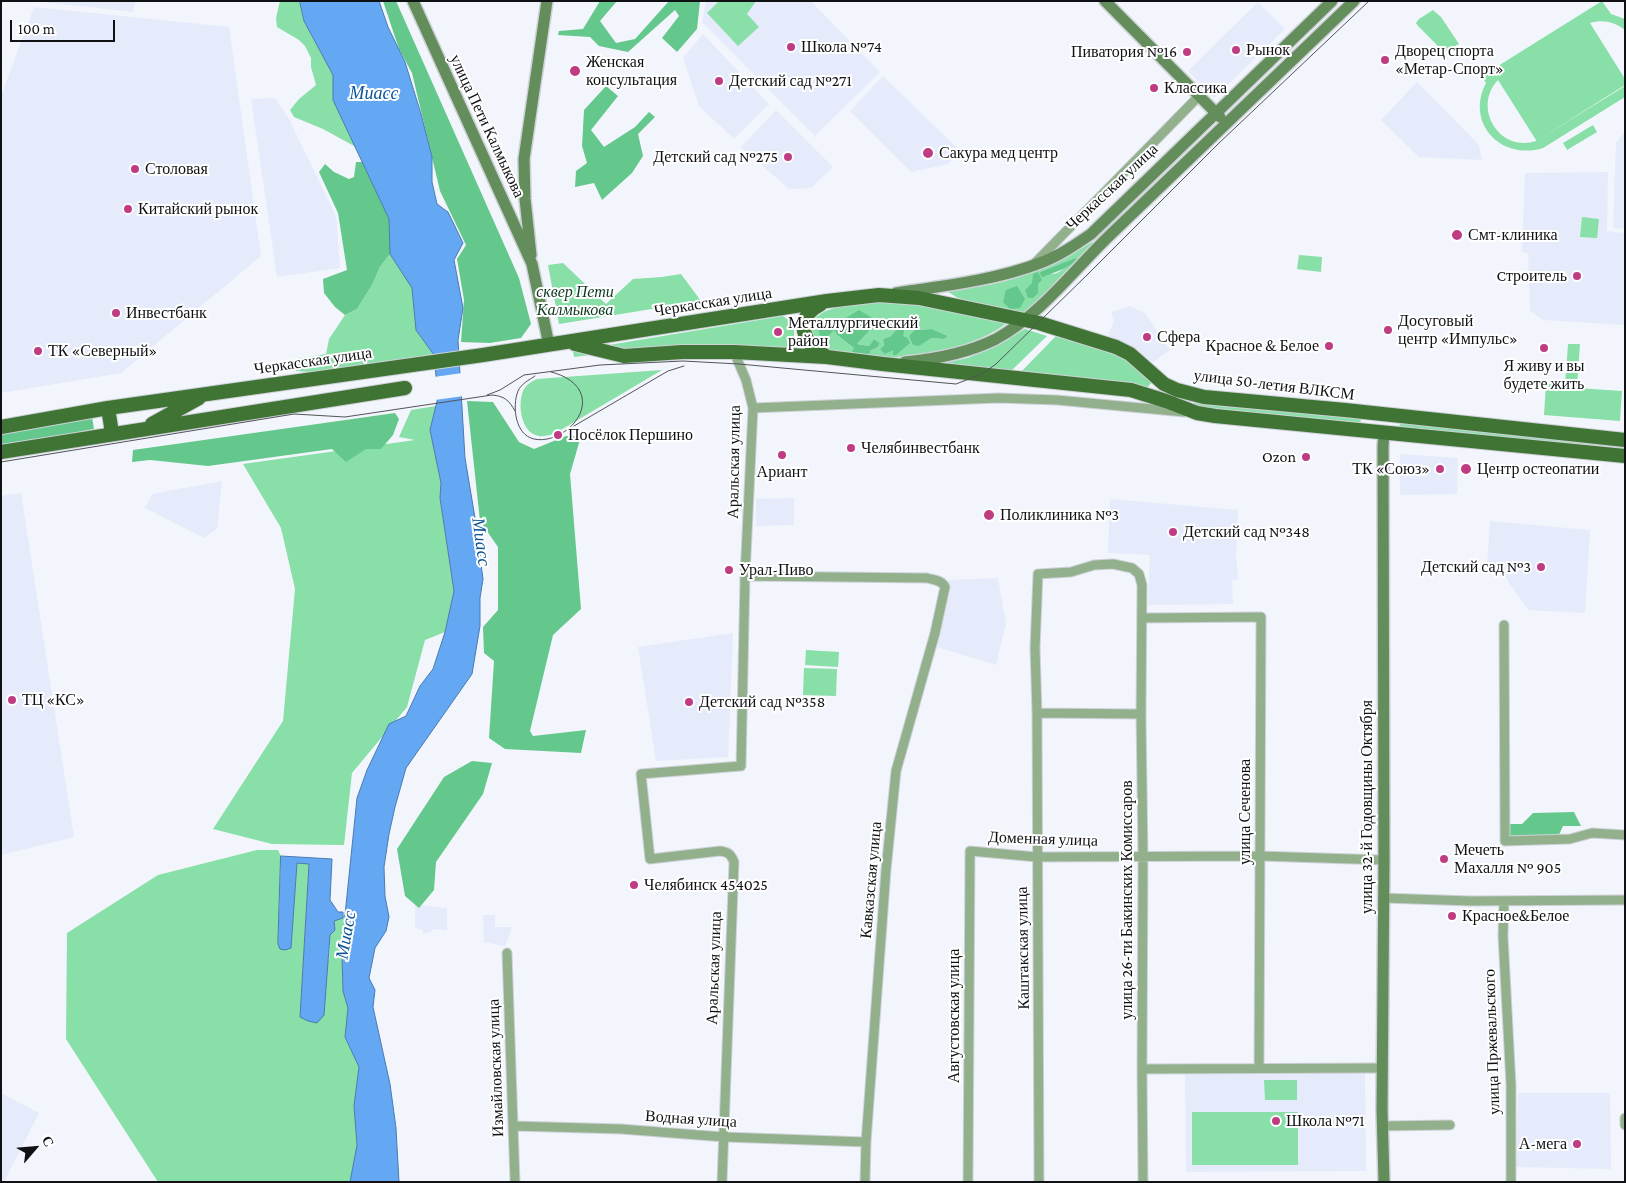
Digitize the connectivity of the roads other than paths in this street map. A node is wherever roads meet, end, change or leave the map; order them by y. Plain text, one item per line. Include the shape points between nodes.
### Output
1 (413, 1) edge
2 (547, 1) edge
3 (1105, 1) edge
4 (1332, 1) edge
5 (1354, 1) edge
6 (1199, 96) junction
7 (1216, 112) junction
8 (1227, 123) junction
9 (532, 264) junction
10 (1032, 266) junction
11 (879, 295) junction
12 (827, 301) junction
13 (1026, 320) junction
14 (566, 342) junction
15 (549, 345) junction
16 (734, 352) junction
17 (827, 357) junction
18 (883, 364) junction
19 (405, 388) dead end
20 (206, 394) junction
21 (108, 408) junction
22 (753, 408) junction
23 (1196, 413) junction
24 (1386, 415) junction
25 (1, 427) edge
26 (143, 429) junction
27 (1384, 433) junction
28 (112, 434) junction
29 (1625, 440) edge
30 (1, 452) edge
31 (1625, 456) edge
32 (1038, 574) joint
33 (745, 576) junction
34 (1142, 618) junction
35 (1504, 625) dead end
36 (1037, 713) junction
37 (1141, 714) junction
38 (1625, 836) edge
39 (970, 851) joint
40 (1260, 856) junction
41 (1037, 857) junction
42 (1143, 857) junction
43 (1384, 860) junction
44 (1384, 898) junction
45 (1625, 900) edge
46 (1504, 901) junction
47 (507, 953) dead end
48 (1259, 1068) junction
49 (1382, 1068) junction
50 (1142, 1069) junction
51 (1625, 1118) edge
52 (1450, 1125) dead end
53 (1625, 1125) edge
54 (514, 1126) junction
55 (1382, 1126) junction
56 (724, 1137) junction
57 (866, 1142) junction
58 (515, 1182) edge
59 (722, 1182) edge
60 (865, 1182) edge
61 (968, 1182) edge
62 (1039, 1182) edge
63 (1143, 1182) edge
64 (1384, 1182) edge
65 (1511, 1182) edge

1 - 9 main road, улица Пети Калмыкова
2 - 9 main road, улица Пети Калмыкова via 524,159
3 - 6 main road
4 - 7 main road, Черкасская улица
5 - 8 main road, Черкасская улица
6 - 7 main road
6 - 10 street
7 - 8 main road
7 - 10 main road, Черкасская улица via 1090,234 1058,255
8 - 13 main road, Черкасская улица
9 - 15 main road, улица Пети Калмыкова
10 - 11 main road, Черкасская улица via 976,280
11 - 12 main road, Черкасская улица
11 - 13 main road, улица 50-летия ВЛКСМ via 918,298
12 - 14 main road, Черкасская улица
12 - 17 main road via 810,311 803,325 808,343
13 - 18 main road, Черкасская улица via 970,350 920,361
13 - 24 main road, улица 50-летия ВЛКСМ via 1116,347 1130,354 1164,384 1204,398
14 - 15 main road, Черкасская улица
14 - 16 main road, Черкасская улица via 624,356
15 - 20 main road, Черкасская улица
16 - 17 main road, Черкасская улица
16 - 22 street, Аральская улица
17 - 18 main road, Черкасская улица
18 - 23 main road via 1131,390
19 - 26 main road
20 - 21 main road, Черкасская улица
20 - 26 main road
21 - 25 main road, Черкасская улица
21 - 28 main road
22 - 23 street via 998,398
22 - 33 street, Аральская улица
23 - 27 main road
24 - 27 main road
24 - 29 main road, улица 50-летия ВЛКСМ
26 - 28 main road
27 - 31 main road
27 - 43 main road, улица 32-й Годовщины Октября
28 - 30 main road
32 - 34 street, улица 26-ти Бакинских Комиссаров via 1071,572 1094,565 1132,568 1139,574 1142,585
32 - 36 street, Каштакская улица
33 - 56 street, Аральская улица via 741,766 641,774 650,859 720,851 727,852 734,862
33 - 57 street, Кавказская улица via 927,578 944,584 935,634 896,771
34 - 37 street, улица 26-ти Бакинских Комиссаров
34 - 40 street, улица Сеченова via 1261,617
35 - 38 street via 1505,841 1570,840 1592,833
36 - 37 street
36 - 41 street, Каштакская улица
37 - 42 street, улица 26-ти Бакинских Комиссаров
39 - 41 street, Доменная улица
39 - 61 street, Августовская улица
40 - 42 street, Доменная улица
40 - 43 street, Доменная улица
40 - 48 street, улица Сеченова
41 - 42 street, Доменная улица
41 - 62 street, Каштакская улица
42 - 50 street, улица 26-ти Бакинских Комиссаров
43 - 44 main road, улица 32-й Годовщины Октября
44 - 46 street
44 - 49 main road, улица 32-й Годовщины Октября
45 - 46 street
46 - 65 street, улица Пржевальского
47 - 54 street, Измайловская улица
48 - 49 street
48 - 50 street
49 - 55 main road, улица 32-й Годовщины Октября
50 - 63 street, улица 26-ти Бакинских Комиссаров
51 - 53 street
52 - 55 street
54 - 56 street, Водная улица via 621,1129
54 - 58 street, Измайловская улица
55 - 64 main road, улица 32-й Годовщины Октября
56 - 57 street, Водная улица
56 - 59 street, Аральская улица
57 - 60 street, Кавказская улица

